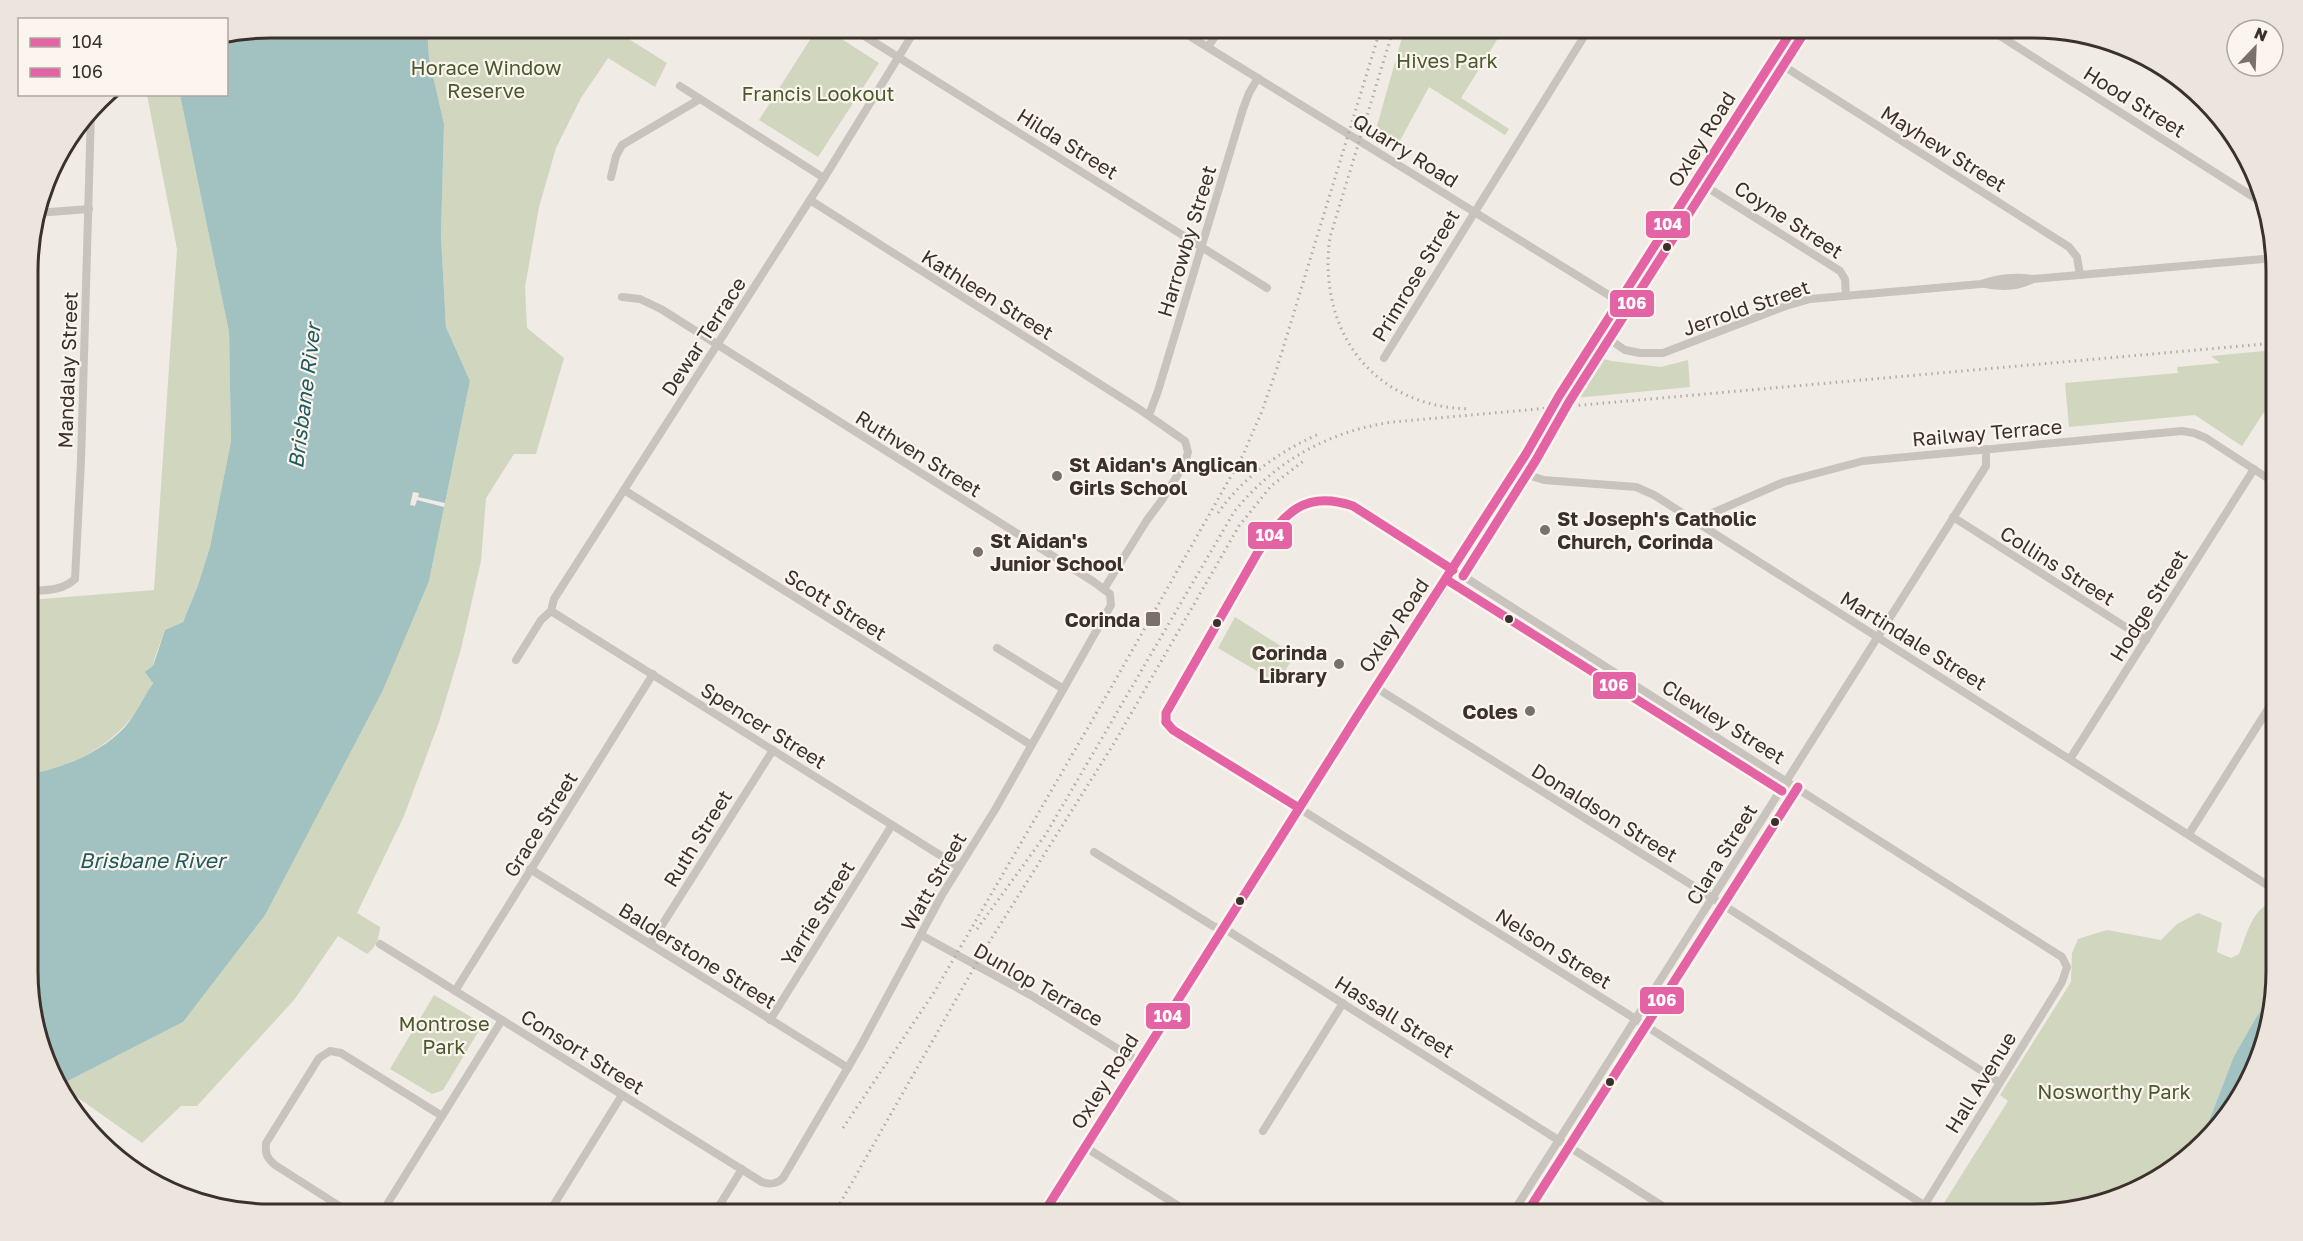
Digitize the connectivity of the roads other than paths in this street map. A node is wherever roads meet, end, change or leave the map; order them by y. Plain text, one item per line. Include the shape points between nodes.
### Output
1 (868, 38) edge
2 (910, 38) edge
3 (1193, 38) edge
4 (1214, 38) edge
5 (1583, 38) edge
6 (1787, 38) edge
7 (2003, 38) edge
8 (1208, 47) junction
9 (899, 57) junction
10 (1774, 60) junction
11 (1258, 78) junction
12 (680, 86) dead end
13 (700, 99) junction
14 (91, 123) edge
15 (611, 177) dead end
16 (824, 178) junction
17 (1697, 181) junction
18 (2253, 197) edge
19 (810, 200) junction
20 (89, 208) junction
21 (45, 212) edge
22 (1474, 212) junction
23 (1202, 247) junction
24 (2265, 259) edge
25 (2080, 275) junction
26 (1268, 288) dead end
27 (1846, 296) junction
28 (622, 297) dead end
29 (1620, 302) junction
30 (1600, 333) junction
31 (717, 345) junction
32 (1384, 358) dead end
33 (1149, 415) junction
34 (1986, 449) junction
35 (2254, 469) junction
36 (1515, 471) junction
37 (2266, 477) edge
38 (624, 490) junction
39 (1953, 518) junction
40 (1702, 525) junction
41 (1453, 570) junction
42 (1104, 589) junction
43 (38, 590) edge
44 (552, 610) junction
45 (1878, 636) junction
46 (2146, 640) junction
47 (997, 648) dead end
48 (516, 660) dead end
49 (652, 675) junction
50 (1375, 687) junction
51 (1062, 688) junction
52 (2266, 714) edge
53 (1166, 722) joint
54 (1031, 745) junction
55 (773, 750) junction
56 (2070, 759) junction
57 (1788, 781) junction
58 (1299, 808) junction
59 (892, 825) junction
60 (2189, 834) junction
61 (1094, 852) dead end
62 (960, 867) junction
63 (530, 869) junction
64 (2266, 884) edge
65 (1712, 898) junction
66 (1222, 929) junction
67 (921, 935) junction
68 (380, 944) dead end
69 (650, 944) junction
70 (2067, 967) joint
71 (455, 991) junction
72 (1343, 1003) junction
73 (502, 1020) junction
74 (770, 1020) junction
75 (1636, 1020) junction
76 (1139, 1062) junction
77 (848, 1068) junction
78 (2000, 1082) junction
79 (622, 1095) junction
80 (442, 1116) junction
81 (1263, 1131) dead end
82 (1559, 1140) junction
83 (1085, 1147) junction
84 (742, 1169) junction
85 (770, 1185) joint
86 (336, 1204) edge
87 (387, 1204) edge
88 (554, 1204) edge
89 (720, 1204) edge
90 (1049, 1204) edge
91 (1175, 1204) edge
92 (1518, 1204) edge
93 (1659, 1204) edge
94 (1922, 1204) edge
95 (1925, 1204) edge

1 - 9 street, Hilda Street
2 - 9 street, Dewar Terrace
3 - 8 street, Quarry Road
4 - 8 street
5 - 22 street, Primrose Street
6 - 10 main road, Oxley Road
7 - 18 street, Hood Street
8 - 11 street, Quarry Road
9 - 16 street, Dewar Terrace
9 - 23 street, Hilda Street
10 - 17 main road, Oxley Road
10 - 25 street, Mayhew Street via 2069,247 2077,257
11 - 22 street, Quarry Road
11 - 23 street, Harrowby Street via 1243,110
12 - 13 street
13 - 15 street via 622,145
13 - 16 street
14 - 20 street, Mandalay Street
16 - 19 street, Dewar Terrace
17 - 27 street, Coyne Street via 1840,271
17 - 29 main road, Oxley Road
19 - 31 street, Dewar Terrace
19 - 33 street, Kathleen Street
20 - 21 street
20 - 43 street, Mandalay Street via 75,579 61,589
22 - 29 street, Quarry Road
22 - 32 street, Primrose Street
23 - 26 street, Hilda Street
23 - 33 street, Harrowby Street
24 - 25 street, Jerrold Street
25 - 27 street, Jerrold Street via 2033,279 2000,287 1982,284
27 - 30 street, Jerrold Street via 1797,302 1663,353 1625,350
28 - 31 street, Ruthven Street via 648,302
29 - 30 main road, Oxley Road
30 - 36 main road, Oxley Road
31 - 38 street, Dewar Terrace
31 - 42 street, Ruthven Street
33 - 42 street, Kathleen Street via 1184,439 1188,456
34 - 35 street, Railway Terrace via 2188,431
34 - 39 street, Clara Street via 1986,466
34 - 40 street, Railway Terrace via 1877,458 1795,478 1710,514
35 - 37 street, Railway Terrace
35 - 46 street, Hodge Street
36 - 40 street, Martindale Street via 1544,480 1642,489
36 - 41 main road, Oxley Road
38 - 44 street, Dewar Terrace via 554,599
38 - 54 street, Scott Street
39 - 45 street, Clara Street
39 - 46 street, Collins Street
40 - 45 street, Martindale Street
41 - 50 main road, Oxley Road
41 - 53 street, Clewley Street via 1342,501 1324,499 1299,506 1269,535 1165,716
41 - 57 street, Clewley Street
42 - 51 street, Watt Street via 1110,594 1111,604
44 - 48 street, Dewar Terrace via 541,620
44 - 49 street, Spencer Street
45 - 56 street, Martindale Street
45 - 57 street, Clara Street
46 - 56 street, Hodge Street
47 - 51 street
49 - 55 street, Spencer Street
49 - 63 street, Grace Street
50 - 58 main road, Oxley Road
50 - 65 street, Donaldson Street
51 - 54 street, Watt Street
52 - 60 street
53 - 58 street, Nelson Street
54 - 62 street, Watt Street
55 - 59 street, Spencer Street
55 - 69 street, Ruth Street
56 - 60 street, Martindale Street
57 - 65 street, Clara Street
57 - 70 street, Clewley Street via 2062,957
58 - 66 main road, Oxley Road
58 - 75 street, Nelson Street
59 - 62 street, Spencer Street
59 - 74 street, Yarrie Street
60 - 64 street, Martindale Street
61 - 66 street, Hassall Street
62 - 67 street, Watt Street
63 - 69 street, Balderstone Street
63 - 71 street, Grace Street
65 - 75 street, Clara Street
65 - 78 street, Donaldson Street
66 - 72 street, Hassall Street
66 - 76 main road, Oxley Road
67 - 76 street, Dunlop Terrace via 1034,997
67 - 77 street, Watt Street
68 - 71 street, Consort Street
69 - 74 street, Balderstone Street
70 - 78 street, Hall Avenue via 2062,982
71 - 73 street, Consort Street
72 - 81 street
72 - 82 street, Hassall Street
73 - 79 street, Consort Street
73 - 80 street
74 - 77 street, Balderstone Street
75 - 82 street, Clara Street
75 - 94 street, Nelson Street
76 - 83 main road, Oxley Road
77 - 85 street, Watt Street via 783,1178
78 - 95 street, Hall Avenue
79 - 84 street, Consort Street
79 - 88 street
80 - 86 street via 340,1053 330,1051 319,1058 265,1150 275,1166
80 - 87 street
82 - 92 street, Clara Street
82 - 93 street, Hassall Street
83 - 90 main road, Oxley Road
83 - 91 street
84 - 85 street, Consort Street
84 - 89 street

